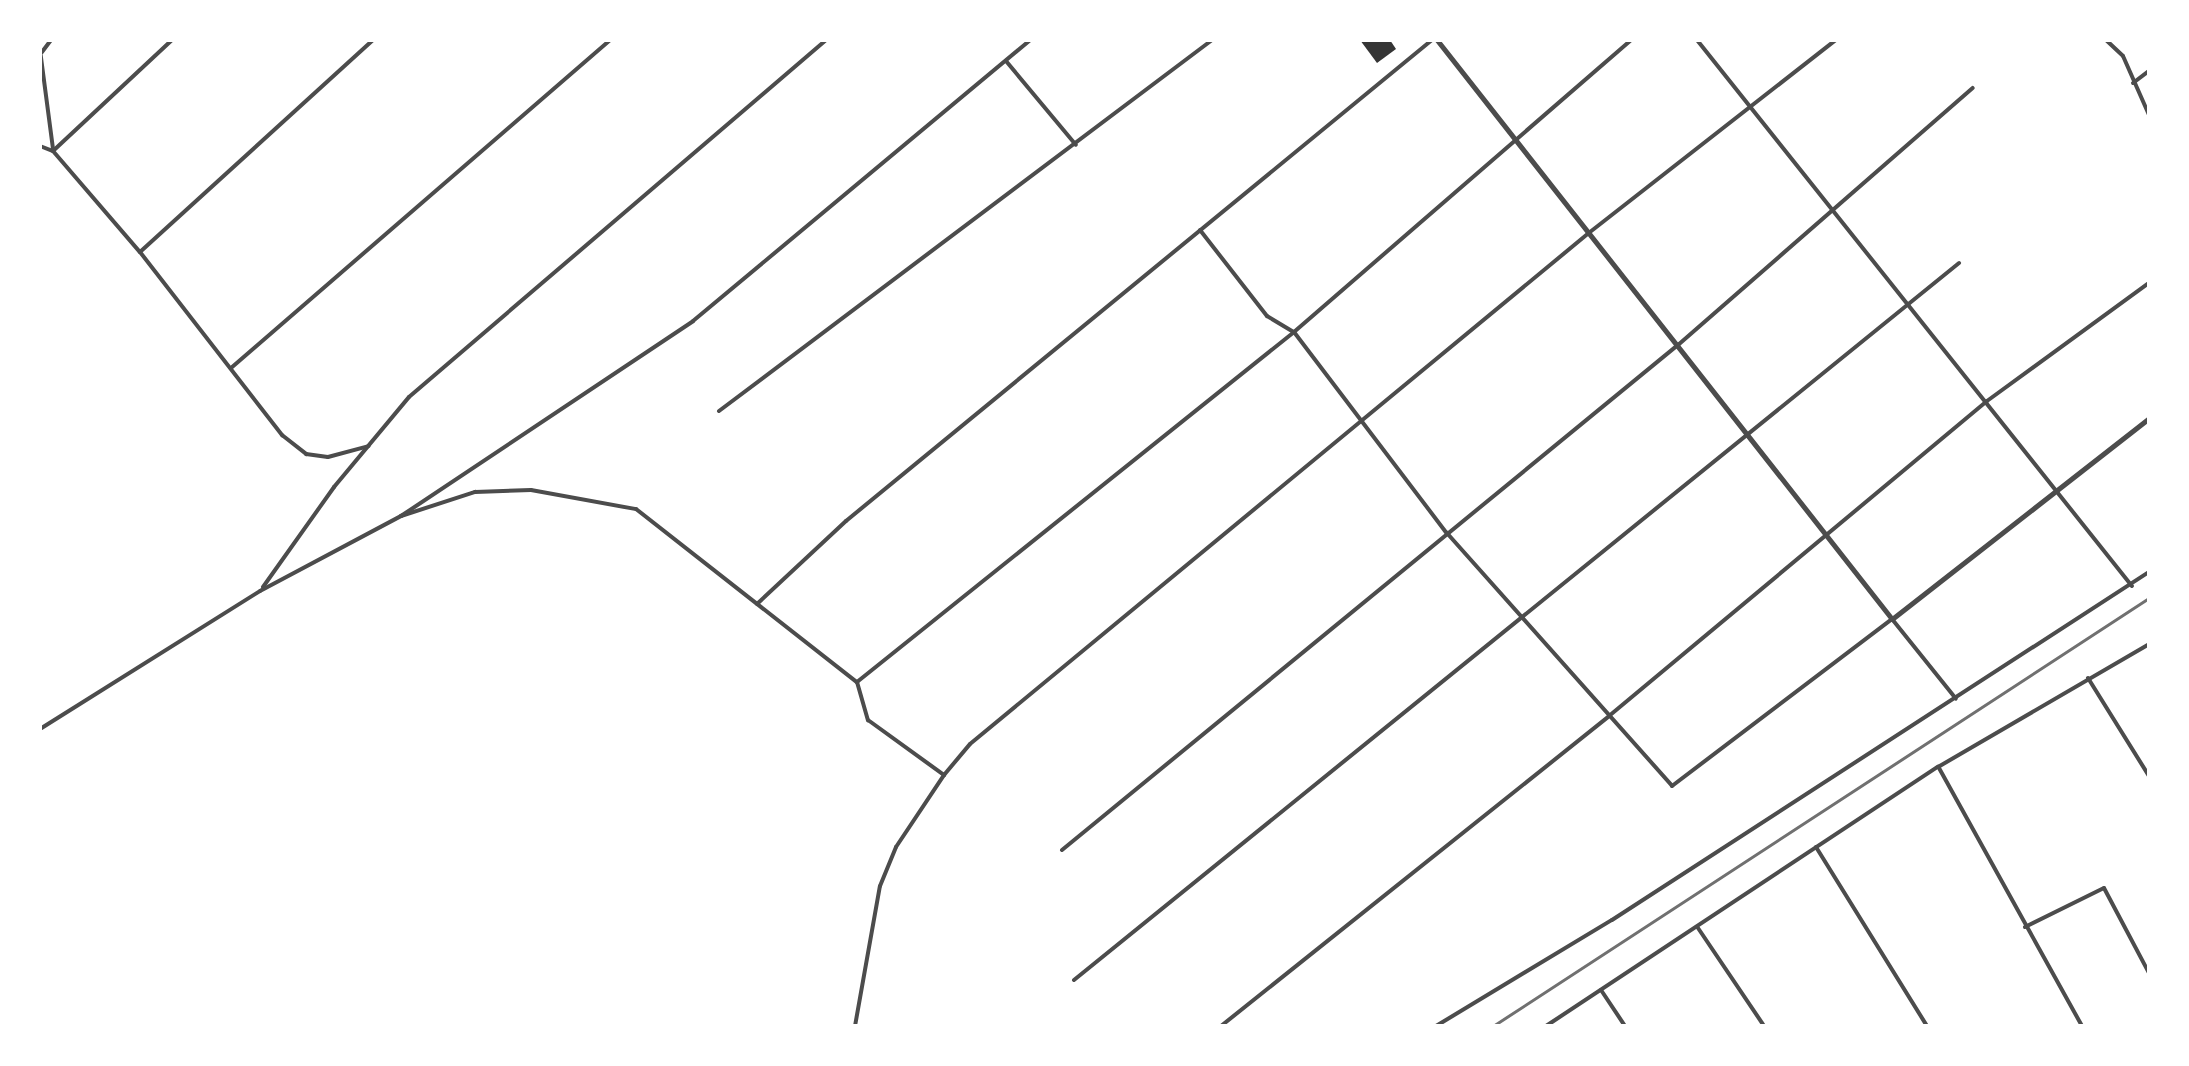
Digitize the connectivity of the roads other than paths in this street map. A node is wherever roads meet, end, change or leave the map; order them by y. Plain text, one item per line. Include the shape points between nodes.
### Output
1 (51, 40) edge
2 (172, 40) edge
3 (373, 40) edge
4 (610, 40) edge
5 (826, 40) edge
6 (1030, 40) edge
7 (1212, 40) edge
8 (1435, 40) edge
9 (1631, 40) edge
10 (1697, 40) edge
11 (1836, 40) edge
12 (2106, 40) edge
13 (41, 53) edge
14 (1006, 61) junction
15 (2149, 71) edge
16 (2133, 83) junction
17 (1973, 88) dead end
18 (1750, 107) junction
19 (2149, 116) edge
20 (1514, 135) junction
21 (1076, 145) junction
22 (40, 146) edge
23 (53, 150) junction
24 (1834, 210) junction
25 (1200, 230) junction
26 (1590, 232) junction
27 (140, 252) junction
28 (1959, 262) dead end
29 (2149, 282) edge
30 (1910, 303) junction
31 (1294, 332) junction
32 (1678, 345) junction
33 (232, 368) junction
34 (1987, 400) junction
35 (719, 411) dead end
36 (2149, 418) edge
37 (1362, 424) junction
38 (1750, 437) junction
39 (369, 446) junction
40 (2060, 492) junction
41 (401, 516) junction
42 (1446, 532) junction
43 (1827, 535) junction
44 (2149, 572) edge
45 (2132, 586) junction
46 (260, 591) junction
47 (757, 604) junction
48 (1522, 618) junction
49 (1892, 618) junction
50 (2146, 646) edge
51 (2149, 654) edge
52 (2088, 678) junction
53 (857, 682) junction
54 (1956, 699) junction
55 (1609, 716) junction
56 (40, 730) edge
57 (1938, 766) junction
58 (944, 775) junction
59 (2149, 776) edge
60 (1816, 847) junction
61 (1062, 850) dead end
62 (2025, 926) junction
63 (1698, 928) junction
64 (2149, 973) edge
65 (1074, 980) dead end
66 (1601, 990) junction
67 (855, 1026) edge
68 (1221, 1026) edge
69 (1436, 1026) edge
70 (1546, 1026) edge
71 (1626, 1026) edge
72 (1764, 1026) edge
73 (1927, 1026) edge
74 (2082, 1026) edge

1 - 13 street
2 - 23 street
3 - 27 street
4 - 33 street
5 - 39 street via 409,398
6 - 14 street
7 - 21 street
8 - 20 street
8 - 25 street
9 - 20 street
10 - 18 street
11 - 18 street
12 - 16 street via 2124,56
13 - 23 street
14 - 21 street
14 - 41 street via 693,321
15 - 16 street
16 - 19 street
17 - 24 street
18 - 24 street
18 - 26 street
20 - 26 street
20 - 31 street
21 - 35 street
22 - 23 street
23 - 27 street
24 - 30 street
24 - 32 street
25 - 31 street via 1267,316
25 - 47 street via 846,521
26 - 32 street
26 - 37 street
27 - 33 street
28 - 30 street
29 - 34 street
30 - 34 street
30 - 38 street
31 - 37 street
31 - 53 street
32 - 38 street
32 - 42 street
33 - 39 street via 282,434 306,454 328,457
34 - 40 street
34 - 43 street
36 - 40 street
37 - 42 street
37 - 58 street via 970,744
38 - 43 street
38 - 48 street
39 - 46 street
40 - 45 street
40 - 49 street
41 - 46 street
41 - 47 street via 475,492 580,494 636,508
42 - 48 street
42 - 61 street
43 - 49 street
43 - 55 street
44 - 45 street
45 - 54 street
46 - 56 street
47 - 53 street
48 - 55 street
48 - 65 street
49 - 54 street
49 - 55 street via 1672,786
50 - 51 street
50 - 52 street
52 - 57 street
52 - 59 street
53 - 58 street via 868,720
54 - 69 street
55 - 68 street
57 - 60 street
57 - 62 street
58 - 67 street via 896,847 880,886
60 - 63 street
60 - 73 street
62 - 64 street via 2104,888
62 - 74 street
63 - 66 street
63 - 72 street
66 - 70 street
66 - 71 street

